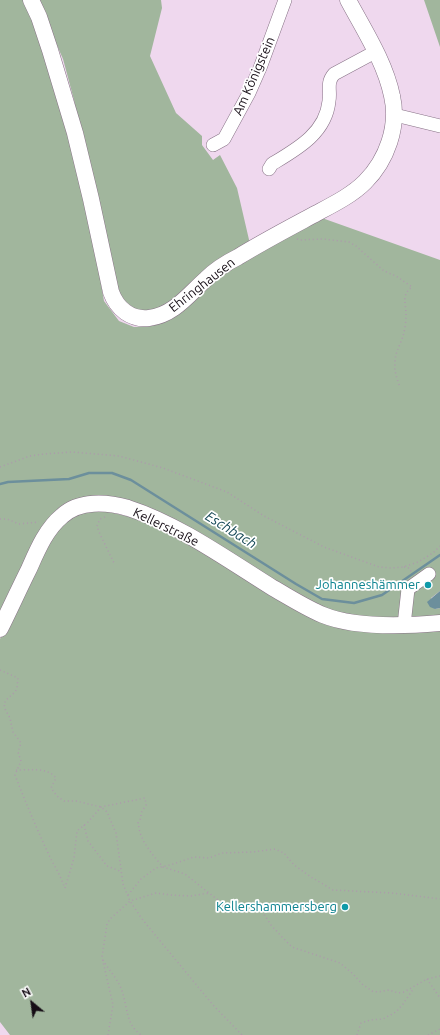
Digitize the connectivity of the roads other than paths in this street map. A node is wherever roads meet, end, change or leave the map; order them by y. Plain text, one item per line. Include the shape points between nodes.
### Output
1 (31, 0) edge
2 (285, 0) edge
3 (348, 0) edge
4 (375, 52) junction
5 (395, 115) junction
6 (440, 126) edge
7 (213, 145) dead end
8 (269, 169) dead end
9 (429, 574) dead end
10 (440, 623) edge
11 (404, 624) junction
12 (0, 629) edge

1 - 5 main road, Ehringhausen via 58,76 91,199 110,292 121,309 131,316 142,318 164,314 220,268 348,196 366,181 386,151
2 - 7 street, Am Königstein via 249,93 224,138
3 - 4 main road, Ehringhausen
4 - 5 main road, Ehringhausen via 384,69
4 - 8 street via 329,79 330,100 322,124 304,142 272,164
5 - 6 street
9 - 11 street via 408,589
10 - 11 main road, Kellerstraße
11 - 12 main road, Kellerstraße via 350,622 324,616 163,523 126,508 97,504 75,507 57,520 44,538

